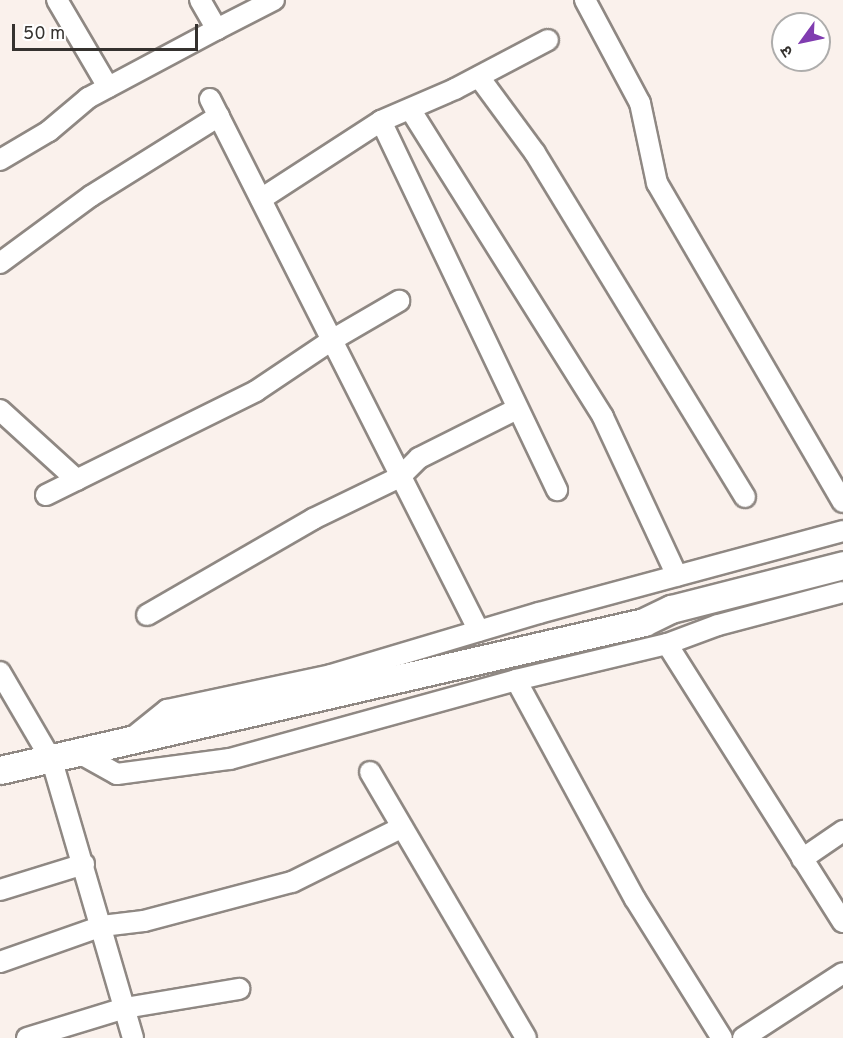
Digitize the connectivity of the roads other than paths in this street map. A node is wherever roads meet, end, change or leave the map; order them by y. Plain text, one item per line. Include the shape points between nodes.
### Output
1 (57, 0) edge
2 (200, 0) edge
3 (274, 0) edge
4 (585, 0) edge
5 (217, 29) junction
6 (548, 40) dead end
7 (479, 77) junction
8 (108, 87) junction
9 (410, 109) junction
10 (381, 121) junction
11 (0, 160) edge
12 (261, 199) junction
13 (0, 263) edge
14 (399, 301) dead end
15 (332, 340) junction
16 (517, 409) junction
17 (0, 410) edge
18 (400, 477) junction
19 (77, 480) junction
20 (557, 490) dead end
21 (46, 495) dead end
22 (745, 497) dead end
23 (843, 502) edge
24 (843, 531) edge
25 (843, 565) edge
26 (677, 576) junction
27 (843, 592) edge
28 (147, 615) dead end
29 (478, 631) junction
30 (667, 644) junction
31 (0, 672) edge
32 (516, 680) junction
33 (125, 744) junction
34 (81, 754) junction
35 (52, 761) junction
36 (0, 770) edge
37 (370, 772) dead end
38 (401, 828) junction
39 (843, 831) edge
40 (802, 859) junction
41 (84, 864) junction
42 (0, 890) edge
43 (843, 922) edge
44 (102, 926) junction
45 (0, 962) edge
46 (843, 973) edge
47 (239, 989) dead end
48 (125, 1008) junction
49 (27, 1038) edge
50 (133, 1038) edge
51 (526, 1038) edge
52 (722, 1038) edge
53 (743, 1038) edge

1 - 8 street
2 - 5 street
3 - 5 street
4 - 23 street via 640,104 657,183
5 - 8 street
6 - 7 street
7 - 9 street
7 - 22 street via 535,153
8 - 11 street via 49,131
9 - 10 street
9 - 26 street via 603,417
10 - 12 street
10 - 16 street
12 - 13 street via 215,107
12 - 15 street
14 - 15 street
15 - 18 street
15 - 19 street via 256,391
16 - 18 street via 419,458
16 - 20 street
17 - 19 street
18 - 28 street via 313,519
18 - 29 street
19 - 21 street
24 - 26 street
25 - 33 main road via 671,609 644,622
26 - 29 street
27 - 30 street via 718,625
29 - 33 street via 331,675 166,710
30 - 32 street
30 - 40 street
31 - 35 street
32 - 34 street via 230,759 117,774
32 - 52 street via 635,899
33 - 34 main road
34 - 35 main road
35 - 36 main road
35 - 41 street
37 - 38 street
38 - 44 street via 292,882 144,921
38 - 51 street
39 - 40 street
40 - 43 street
41 - 42 street
41 - 44 street
44 - 45 street
44 - 48 street
46 - 53 street
47 - 48 street
48 - 49 street
48 - 50 street

